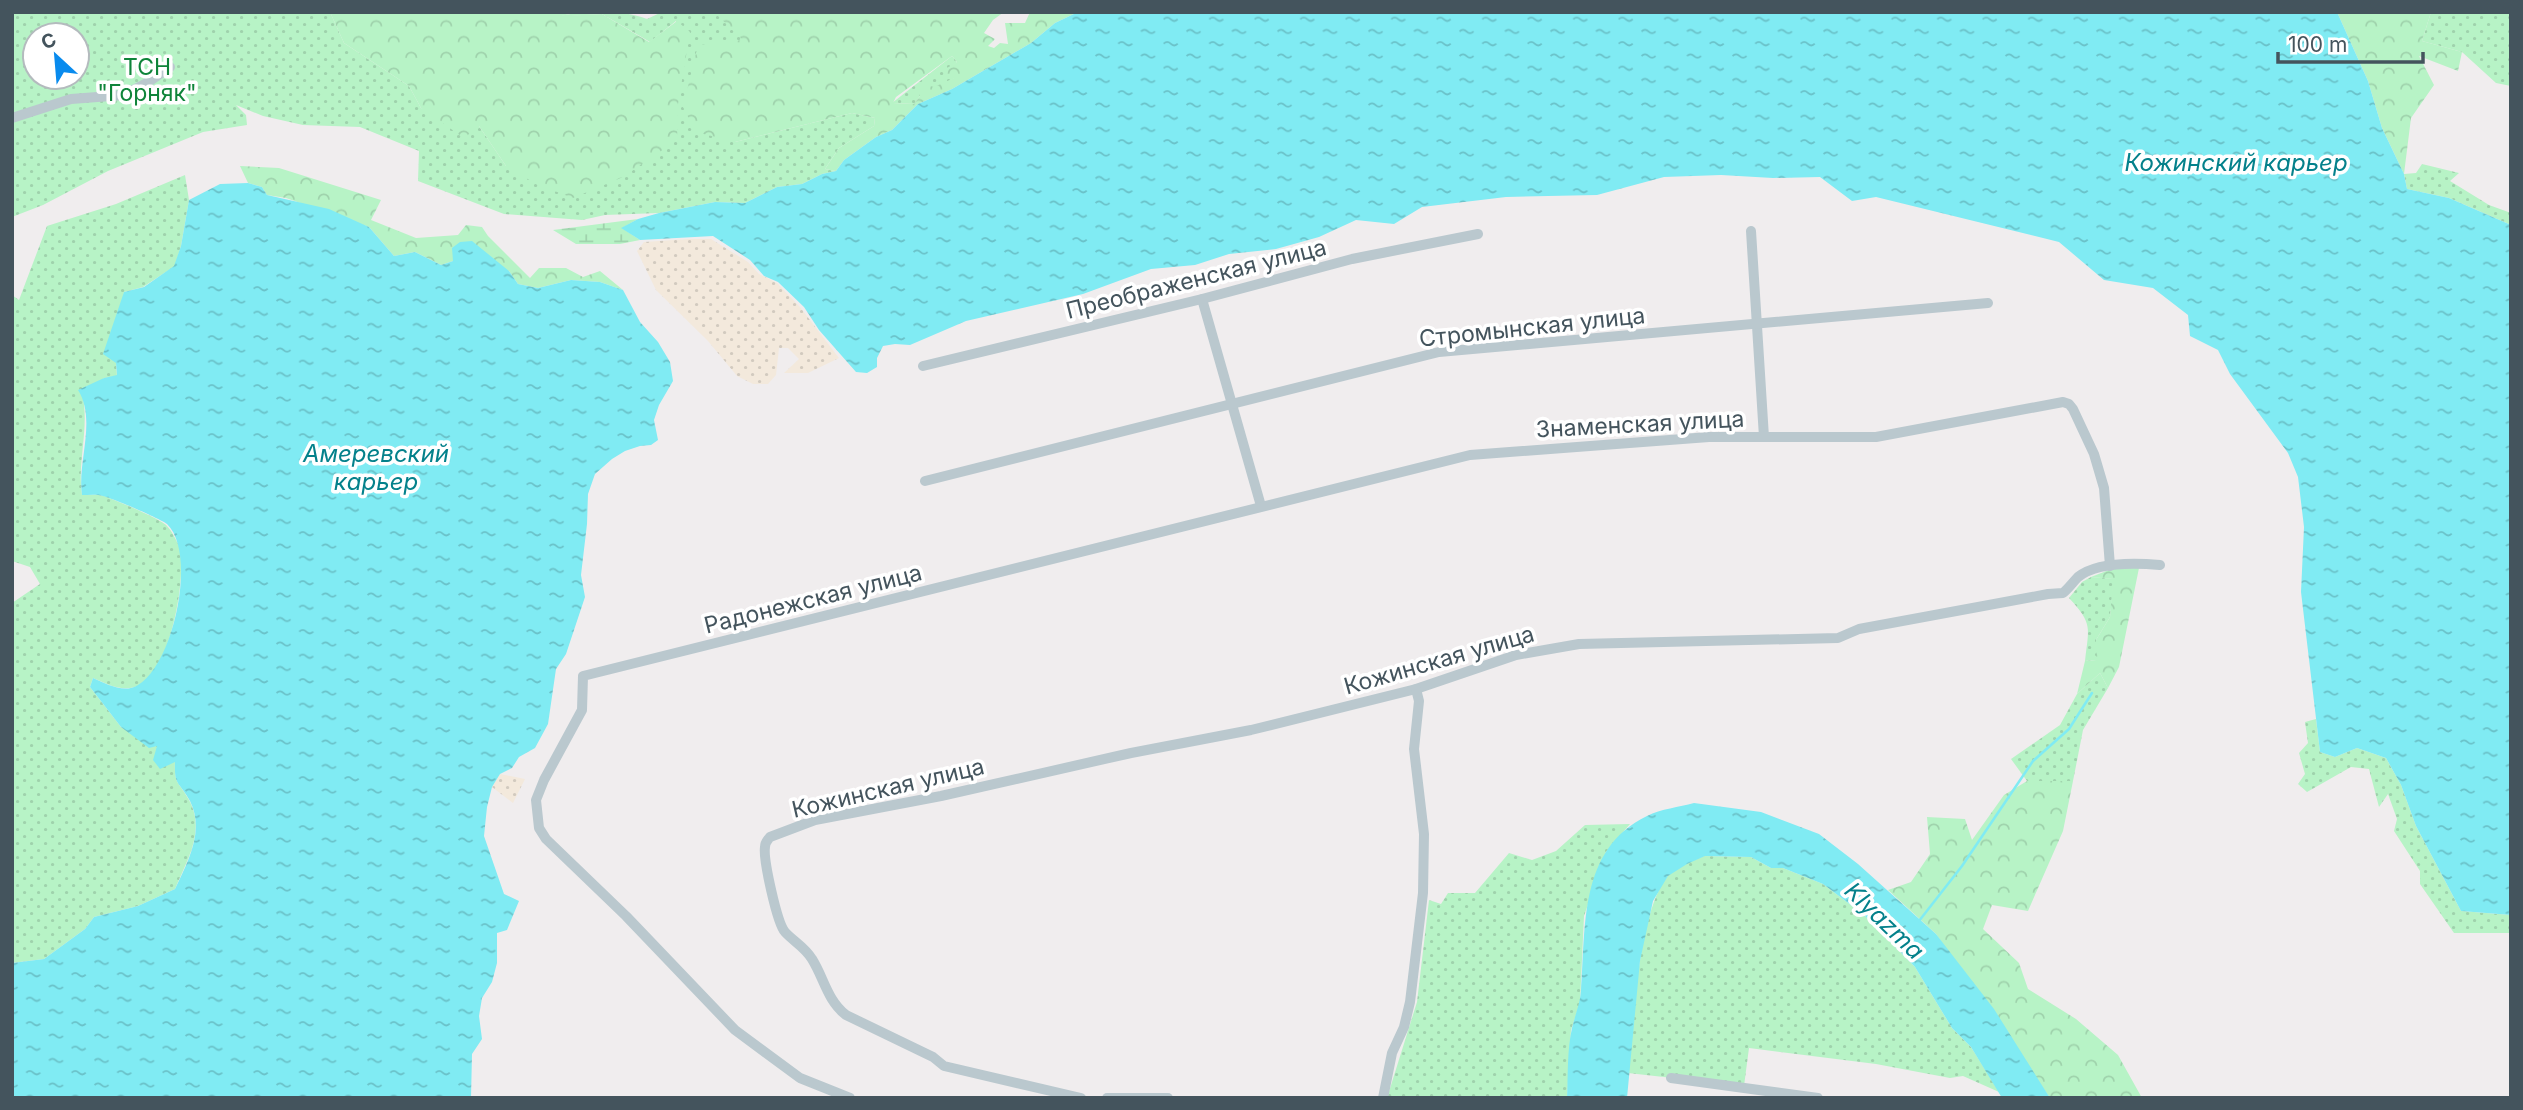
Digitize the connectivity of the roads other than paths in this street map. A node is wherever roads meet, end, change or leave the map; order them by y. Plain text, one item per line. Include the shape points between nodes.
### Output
1 (170, 67) dead end
2 (12, 118) edge
3 (1751, 230) dead end
4 (1478, 234) dead end
5 (1202, 299) junction
6 (1988, 303) dead end
7 (1758, 323) junction
8 (923, 366) dead end
9 (1233, 404) junction
10 (1764, 437) junction
11 (925, 481) dead end
12 (1261, 506) junction
13 (1053, 558) joint
14 (2160, 565) dead end
15 (2110, 566) junction
16 (1416, 689) junction
17 (1671, 1078) dead end
18 (850, 1098) edge
19 (1082, 1098) edge
20 (1107, 1098) edge
21 (1168, 1098) edge
22 (1382, 1098) edge
23 (1818, 1098) edge

1 - 2 street via 124,95 71,99
3 - 7 street
4 - 5 street, Преображенская улица via 1352,258
5 - 8 street, Преображенская улица
5 - 9 street
6 - 7 street, Стромынская улица
7 - 9 street, Стромынская улица via 1439,352
7 - 10 street
9 - 11 street, Стромынская улица
9 - 12 street
10 - 12 street, Знаменская улица via 1470,455
10 - 15 street, Знаменская улица via 1876,437 2069,404 2094,454 2104,488
12 - 13 street, Знаменская улица
13 - 18 street, Радонежская улица via 583,676 582,710 536,800 545,839 735,1030 800,1078
14 - 15 street, Кожинская улица via 2131,562
15 - 16 street, Кожинская улица via 2078,577 2063,593 1859,629 1838,638 1579,644 1516,655
16 - 19 street, Кожинская улица via 1251,730 815,820 770,837 764,849 778,920 812,959 825,988 846,1015 944,1066
16 - 22 street via 1414,748 1424,834 1423,893 1410,1002
17 - 23 street
20 - 21 street

